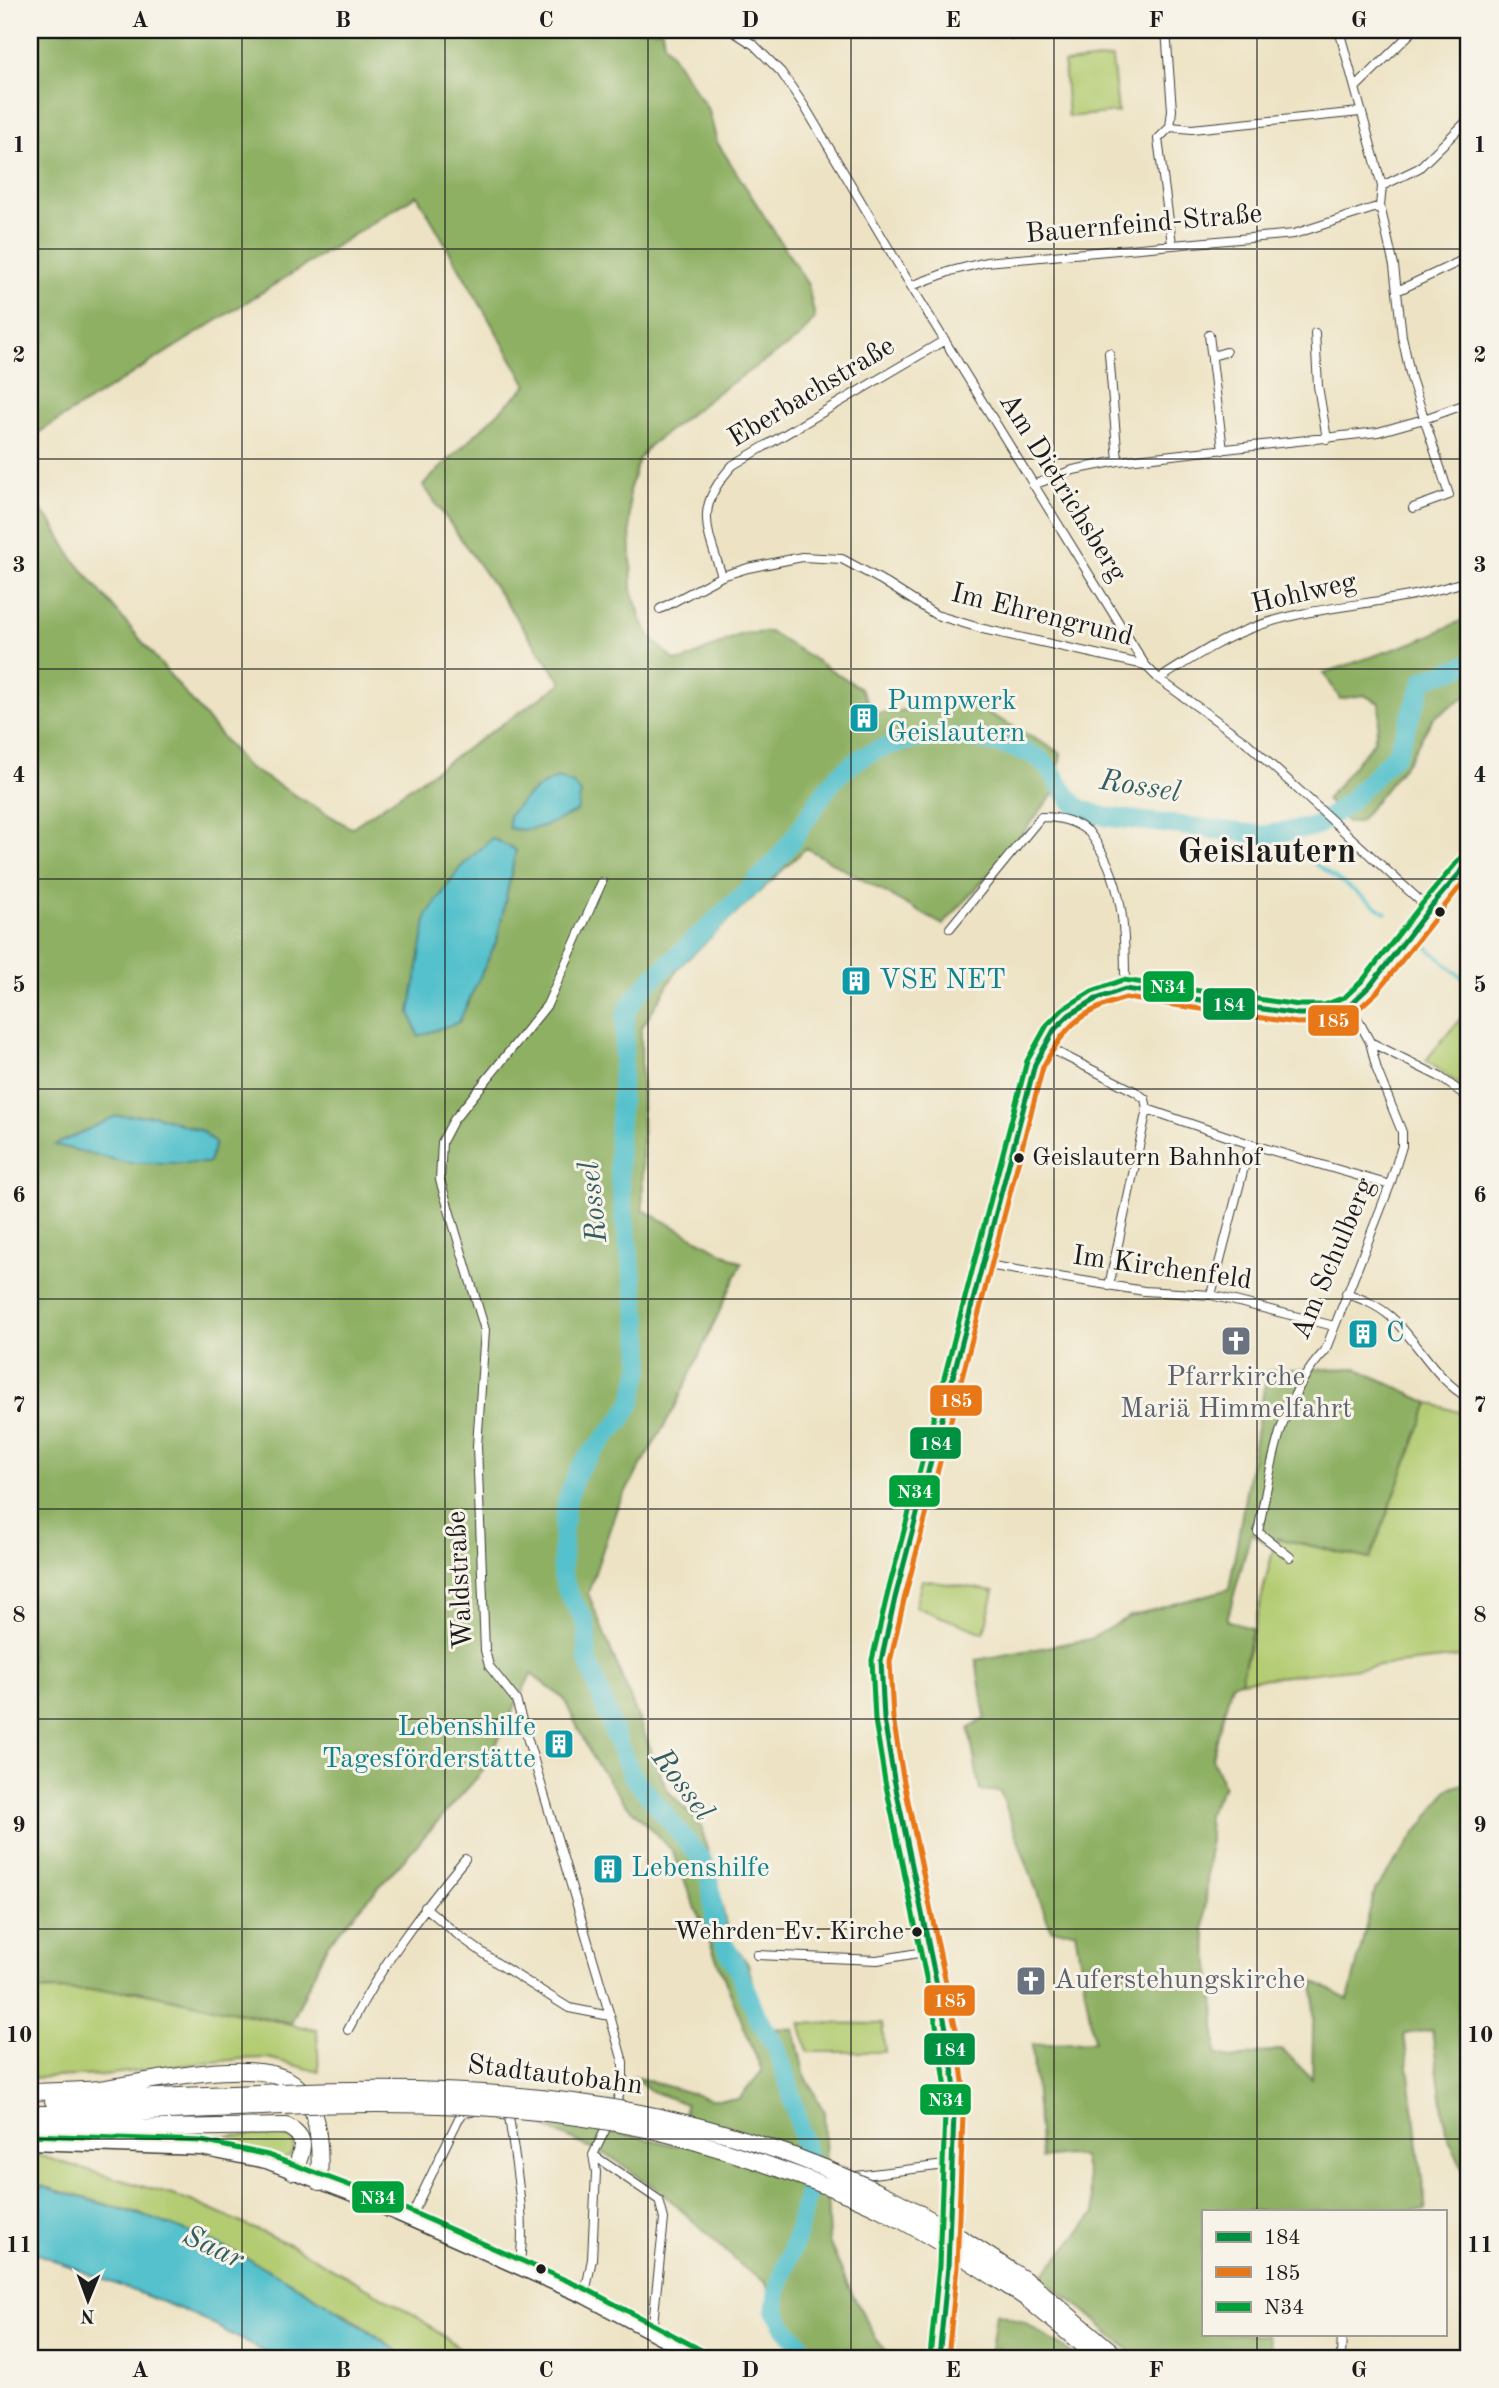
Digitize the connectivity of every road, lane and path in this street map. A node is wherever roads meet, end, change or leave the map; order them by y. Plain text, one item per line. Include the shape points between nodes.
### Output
1 (731, 30) edge
2 (1166, 30) edge
3 (1339, 30) edge
4 (1414, 30) edge
5 (1356, 87) junction
6 (1360, 112) junction
7 (1469, 119) edge
8 (1170, 127) junction
9 (1382, 186) junction
10 (1380, 206) junction
11 (1172, 244) junction
12 (1469, 257) edge
13 (911, 286) junction
14 (1397, 290) junction
15 (1315, 333) dead end
16 (1209, 335) dead end
17 (945, 340) junction
18 (1226, 352) dead end
19 (1109, 353) dead end
20 (1212, 356) junction
21 (1469, 403) edge
22 (1424, 419) junction
23 (1326, 439) junction
24 (1223, 450) junction
25 (1118, 461) junction
26 (1033, 485) junction
27 (1413, 508) dead end
28 (722, 576) junction
29 (1469, 580) edge
30 (660, 609) dead end
31 (1145, 665) junction
32 (1159, 679) junction
33 (1469, 862) edge
34 (601, 882) dead end
35 (1429, 909) junction
36 (950, 928) dead end
37 (1125, 989) junction
38 (1350, 1005) junction
39 (1370, 1042) junction
40 (1045, 1046) junction
41 (1469, 1098) edge
42 (1147, 1109) junction
43 (1250, 1144) junction
44 (1390, 1185) junction
45 (982, 1264) junction
46 (1109, 1286) junction
47 (1346, 1293) junction
48 (1211, 1295) junction
49 (1334, 1326) junction
50 (1469, 1398) edge
51 (1290, 1557) dead end
52 (465, 1859) dead end
53 (425, 1907) junction
54 (930, 1951) junction
55 (757, 1955) dead end
56 (610, 2016) junction
57 (348, 2030) dead end
58 (30, 2092) edge
59 (282, 2099) junction
60 (30, 2101) edge
61 (30, 2114) edge
62 (30, 2124) edge
63 (30, 2144) edge
64 (593, 2155) junction
65 (953, 2164) junction
66 (294, 2172) junction
67 (831, 2180) dead end
68 (319, 2182) junction
69 (409, 2221) junction
70 (518, 2269) junction
71 (1030, 2292) junction
72 (584, 2298) junction
73 (652, 2333) junction
74 (1342, 2336) edge
75 (697, 2358) edge
76 (939, 2358) edge
77 (1099, 2358) edge
78 (1119, 2358) edge
79 (1341, 2358) edge

1 - 13 street, Am Dietrichsberg via 781,72
2 - 8 street
3 - 5 street
4 - 5 street
5 - 6 street
6 - 8 street via 1192,129
6 - 9 street
7 - 9 street via 1419,168
8 - 11 street via 1158,139
9 - 10 street
10 - 11 street, Bauernfeind-Straße via 1294,234
10 - 14 street
11 - 13 street, Bauernfeind-Straße via 986,262
12 - 14 street
13 - 17 street, Am Dietrichsberg
14 - 22 street via 1402,336
15 - 23 street
16 - 20 street
17 - 26 street, Am Dietrichsberg
17 - 28 street, Eberbachstraße via 733,465 711,493 707,513 708,533
18 - 20 street
19 - 25 street
20 - 24 street
21 - 22 street
22 - 23 street via 1378,432
22 - 27 street via 1449,495
23 - 24 street
24 - 25 street
25 - 26 street via 1073,470
26 - 31 street, Am Dietrichsberg
28 - 30 street, Im Ehrengrund
28 - 31 street, Im Ehrengrund via 802,556 842,559 936,615
29 - 32 street, Hohlweg via 1304,613 1249,629
31 - 32 street, Am Dietrichsberg
32 - 35 street, Am Dietrichsberg via 1246,742
33 - 35 main road
34 - 56 street, Waldstraße via 547,1005 453,1121 442,1142 440,1180 485,1330 477,1446 485,1650 489,1666 516,1700
35 - 38 main road
36 - 37 street via 1041,817 1076,822 1088,831 1109,863 1118,888 1125,938
37 - 38 main road via 1298,1014 1326,1014
37 - 40 main road via 1097,996 1055,1028
38 - 39 street, Am Schulberg
39 - 41 street via 1440,1077
39 - 44 street, Am Schulberg via 1402,1132
40 - 42 street via 1136,1092 1145,1098
40 - 45 main road via 1024,1097
42 - 43 street
42 - 46 street
43 - 44 street
43 - 48 street
44 - 47 street, Am Schulberg
45 - 46 street, Im Kirchenfeld
45 - 54 main road via 881,1661 892,1767
46 - 48 street, Im Kirchenfeld
47 - 49 street, Am Schulberg
47 - 50 street via 1391,1317 1453,1390
48 - 49 street, Im Kirchenfeld
49 - 51 street, Am Schulberg via 1325,1351 1308,1368 1289,1403 1258,1532
52 - 53 street
53 - 56 street via 458,1936 569,2008
53 - 57 street via 366,1994
54 - 55 street via 877,1959
54 - 65 main road via 955,2090
56 - 64 street, Waldstraße via 623,2062 623,2084
58 - 68 highway via 96,2089 243,2070 274,2073 294,2083 312,2109
59 - 60 highway, Stadtautobahn
59 - 61 highway via 105,2114
59 - 71 highway, Stadtautobahn, bridge via 390,2089 467,2091 599,2104 699,2125 781,2151 896,2201 964,2240
62 - 66 highway via 118,2129 286,2126 301,2138
63 - 66 street via 201,2150
64 - 72 street, Waldstraße via 592,2259
64 - 73 street via 659,2200 664,2219
65 - 67 street
65 - 76 main road
66 - 68 street
68 - 69 street
69 - 70 street
69 - 70 street via 463,2113 509,2116 519,2198
70 - 72 street
71 - 77 highway
71 - 78 highway
72 - 73 street
73 - 75 street
74 - 79 street

